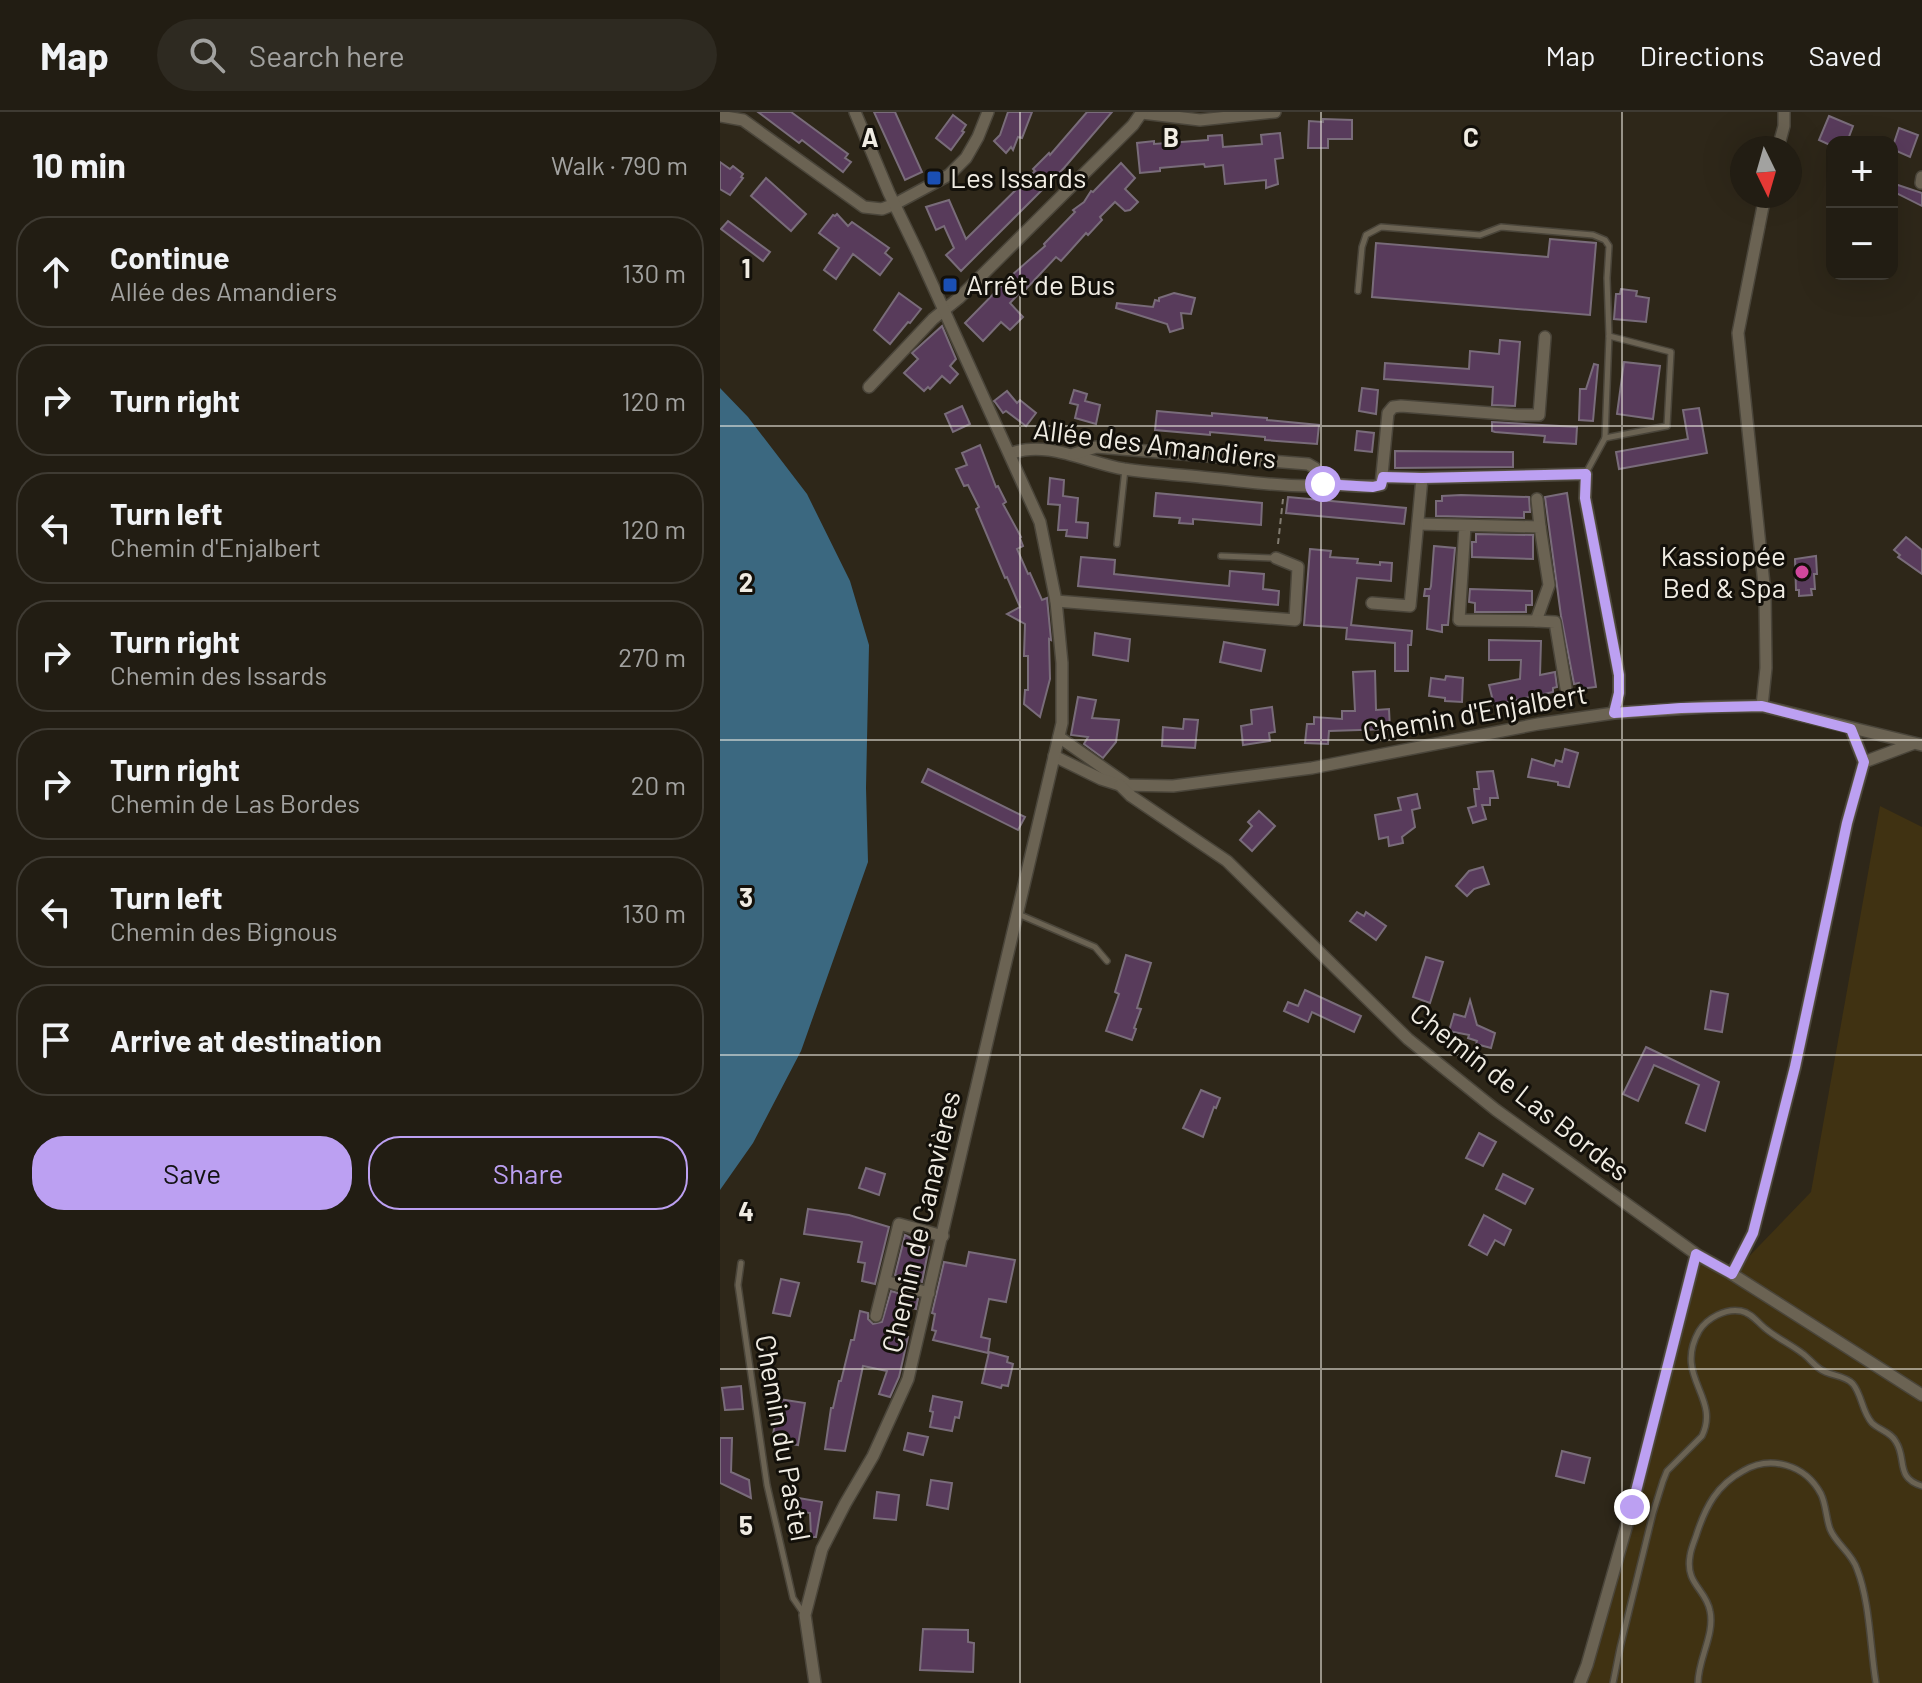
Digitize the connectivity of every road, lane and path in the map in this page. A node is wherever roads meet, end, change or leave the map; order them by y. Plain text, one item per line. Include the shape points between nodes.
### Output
1 (855, 112) edge
2 (988, 112) edge
3 (1142, 112) edge
4 (1275, 112) edge
5 (1784, 112) edge
6 (720, 116) edge
7 (1781, 136) edge
8 (895, 204) junction
9 (1763, 208) edge
10 (1358, 291) dead end
11 (944, 310) junction
12 (1609, 336) junction
13 (1545, 337) dead end
14 (869, 387) dead end
15 (1605, 438) junction
16 (1124, 449) junction
17 (1010, 454) junction
18 (1074, 454) junction
19 (1125, 469) junction
20 (1586, 474) junction
21 (1383, 477) junction
22 (1422, 478) junction
23 (1323, 484) junction
24 (1284, 485) junction
25 (1537, 499) dead end
26 (1418, 524) junction
27 (1465, 526) junction
28 (1540, 527) junction
29 (1117, 544) dead end
30 (1221, 556) dead end
31 (1276, 558) junction
32 (1056, 601) junction
33 (1372, 603) dead end
34 (1536, 621) junction
35 (1566, 688) dead end
36 (1762, 706) junction
37 (1614, 713) junction
38 (1851, 729) junction
39 (1059, 737) junction
40 (1918, 744) edge
41 (1054, 756) junction
42 (1864, 762) junction
43 (1124, 785) junction
44 (1018, 914) junction
45 (1107, 961) dead end
46 (943, 1236) junction
47 (1696, 1254) junction
48 (741, 1263) dead end
49 (1732, 1274) junction
50 (885, 1281) junction
51 (929, 1293) junction
52 (876, 1316) dead end
53 (1922, 1395) edge
54 (1922, 1486) edge
55 (805, 1615) junction
56 (815, 1683) edge
57 (1580, 1683) edge
58 (1613, 1683) edge
59 (1698, 1683) edge
60 (1876, 1683) edge

1 - 8 street, Chemin de Canavières
2 - 8 street via 966,158 949,175
3 - 4 street via 1200,120
3 - 11 street
5 - 7 street
6 - 8 street via 743,120 864,207
8 - 11 street, Chemin de Canavières
9 - 36 street via 1738,333 1765,594
10 - 12 lane via 1366,235 1381,227 1480,235 1501,227 1593,235 1609,246
11 - 14 street
11 - 17 street, Chemin de Canavières
12 - 15 lane
12 - 15 lane via 1671,352 1667,426
13 - 21 street via 1539,415 1393,407 1388,413
15 - 20 lane
16 - 18 street via 1096,447
16 - 19 street
16 - 23 street via 1308,464
17 - 18 street, Allée des Amandiers
17 - 32 street, Chemin de Canavières via 1040,522
18 - 19 street, Allée des Amandiers
19 - 24 street, Allée des Amandiers
19 - 29 lane
20 - 22 street, Allée des Amandiers
20 - 37 street via 1585,498 1619,675
21 - 22 street, Allée des Amandiers
21 - 23 street, Allée des Amandiers via 1381,485 1373,487
22 - 26 street
23 - 24 street, Allée des Amandiers
24 - 31 path
25 - 28 street
26 - 27 street
26 - 33 street via 1410,606
27 - 28 street
27 - 34 street via 1459,620
28 - 34 street via 1549,585
30 - 31 lane
31 - 32 street via 1298,567 1295,620
32 - 39 street, Chemin de Canavières via 1062,663
34 - 35 street via 1555,622
36 - 37 street, Chemin d'Enjalbert
36 - 38 street, Chemin d'Enjalbert
37 - 43 street, Chemin d'Enjalbert via 1312,768 1173,786
38 - 40 street, Chemin d'Enjalbert
38 - 42 street
39 - 41 street, Chemin de Canavières
39 - 43 street
40 - 42 street
41 - 43 street, Chemin d'Enjalbert
41 - 44 street, Chemin de Canavières
42 - 49 street via 1757,1218
43 - 47 street, Chemin de Las Bordes via 1131,796 1227,861 1428,1055
44 - 45 lane via 1095,947
44 - 46 street, Chemin de Canavières
46 - 50 street via 899,1224
46 - 51 street, Chemin de Canavières
47 - 49 street, Chemin de Las Bordes
47 - 57 street via 1632,1507
48 - 55 lane, Chemin du Pastel via 738,1285 767,1485 793,1598
49 - 53 street, Chemin de Las Bordes
50 - 51 street
50 - 52 street
51 - 55 street, Chemin de Canavières via 908,1379 822,1549
54 - 58 lane via 1906,1476 1898,1444 1873,1424 1853,1385 1824,1372 1750,1315 1739,1310 1711,1319 1695,1339 1690,1361 1705,1401 1705,1430 1663,1481
55 - 56 street, Chemin de Canavières
59 - 60 lane via 1711,1623 1706,1600 1693,1584 1690,1556 1704,1513 1715,1492 1740,1472 1756,1464 1780,1463 1803,1472 1821,1494 1833,1535 1857,1566

